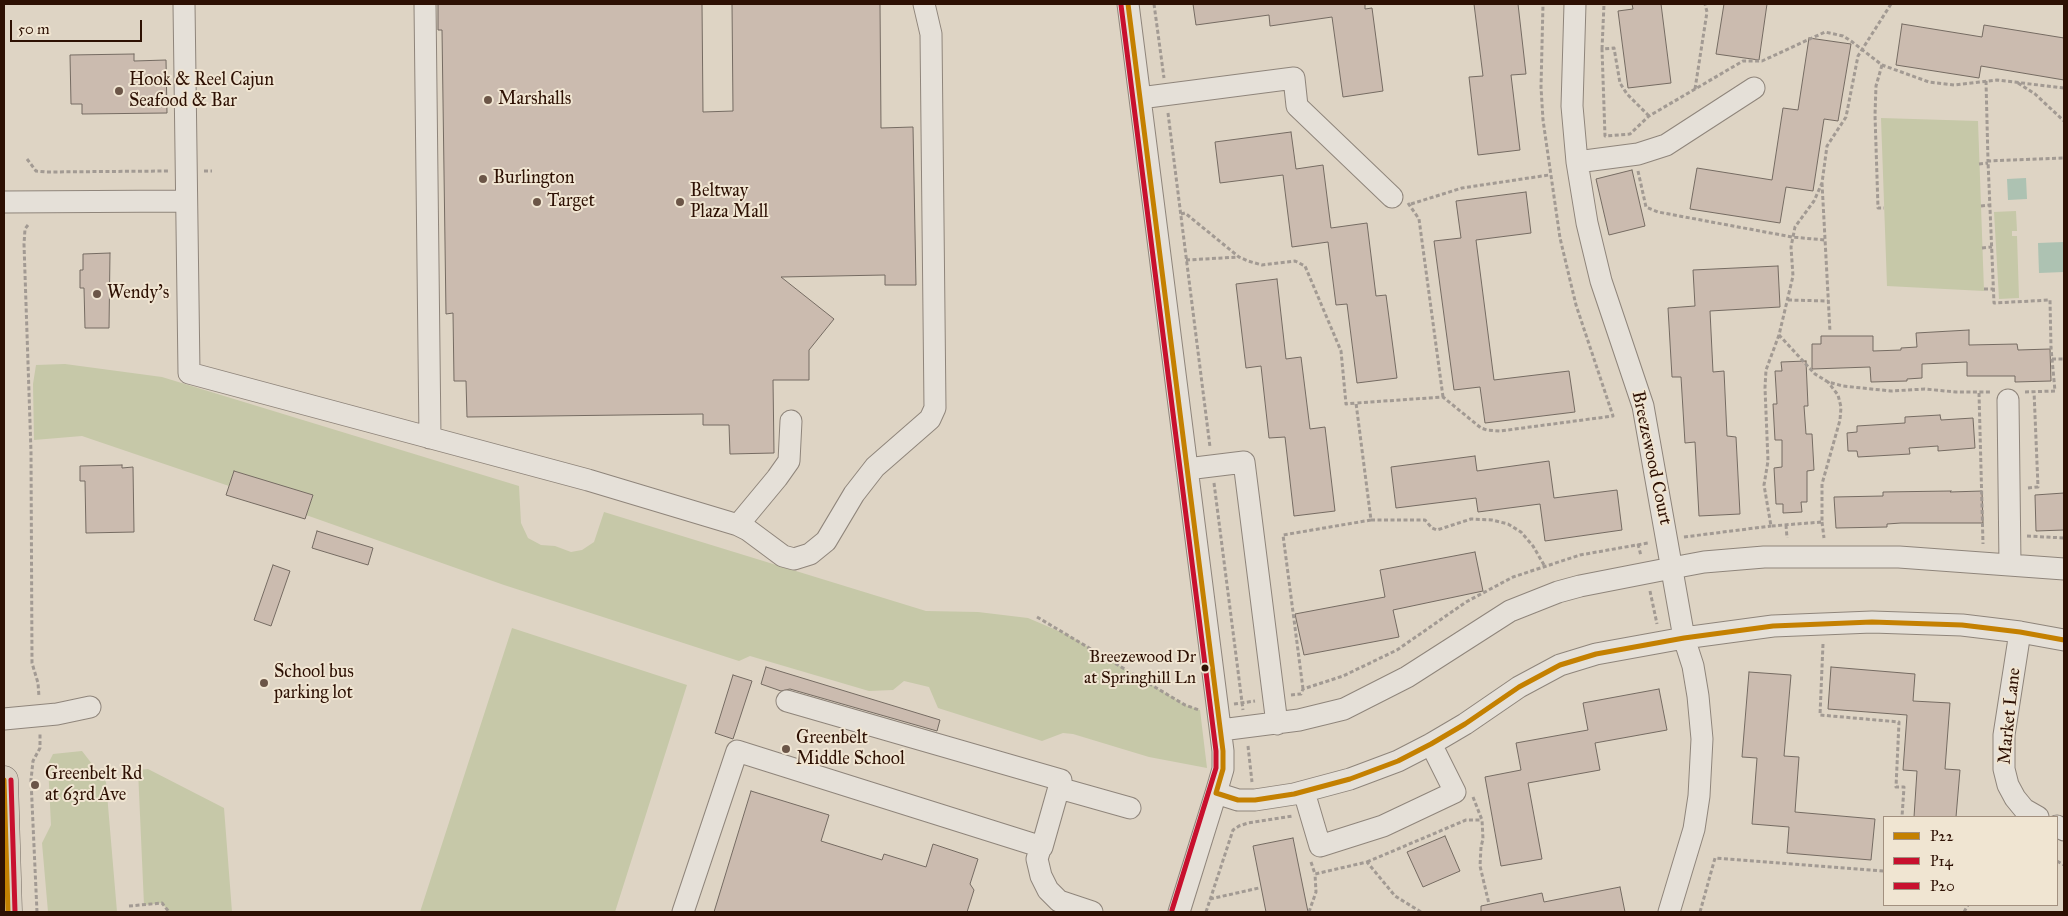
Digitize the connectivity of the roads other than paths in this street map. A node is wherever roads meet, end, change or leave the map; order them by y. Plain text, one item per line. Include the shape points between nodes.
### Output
1 (184, 4) edge
2 (425, 4) edge
3 (924, 4) edge
4 (1128, 4) edge
5 (1575, 4) edge
6 (1754, 88) dead end
7 (1140, 98) junction
8 (1577, 162) junction
9 (186, 201) junction
10 (1401, 201) road end
11 (4, 202) edge
12 (2008, 396) road end
13 (792, 420) dead end
14 (430, 438) junction
15 (1187, 469) junction
16 (738, 525) junction
17 (2010, 564) junction
18 (1672, 568) junction
19 (2064, 569) edge
20 (2020, 632) junction
21 (1684, 638) junction
22 (2064, 640) edge
23 (787, 701) dead end
24 (90, 707) dead end
25 (4, 719) edge
26 (1278, 724) junction
27 (1221, 730) junction
28 (1431, 744) junction
29 (4, 780) edge
30 (1059, 788) junction
31 (1304, 792) junction
32 (1216, 793) junction
33 (1130, 808) dead end
34 (2036, 816) edge
35 (1041, 846) junction
36 (8, 912) edge
37 (683, 912) edge
38 (1092, 912) edge
39 (1179, 912) edge
40 (1669, 912) edge

1 - 9 street
2 - 14 street
3 - 16 street via 931,34 934,408 930,419 875,467 854,494 826,541 810,554 794,559 783,556
4 - 7 street
5 - 8 street, Breezewood Court via 1572,88
6 - 8 street via 1657,149
7 - 10 street via 1294,78 1298,106
7 - 15 street
8 - 18 street, Breezewood Court via 1601,281 1643,406
9 - 11 street
9 - 14 street via 189,373
12 - 17 street
13 - 16 street via 789,461
14 - 16 street via 588,480
15 - 26 street via 1244,462
15 - 27 street
17 - 18 street via 1899,557 1764,557
17 - 19 street
18 - 21 street, Breezewood Court
18 - 26 street via 1580,586 1536,600 1510,611 1365,700 1321,716
20 - 21 street via 1953,625 1837,622 1773,626
20 - 22 street
20 - 34 street, Market Lane via 2004,735 2004,769 2016,798
21 - 28 street via 1596,654 1549,670
21 - 40 street, Breezewood Court via 1694,666 1698,696 1701,769 1694,829
23 - 30 street via 1061,780
24 - 25 street
26 - 27 street
27 - 32 street via 1223,769
28 - 31 street via 1374,770
28 - 31 street via 1455,792 1383,826 1320,846
29 - 36 main road
30 - 33 street
30 - 35 street
31 - 32 street via 1255,800 1238,800
32 - 39 street
35 - 37 street via 737,751
35 - 38 street via 1037,859 1048,890 1059,901

